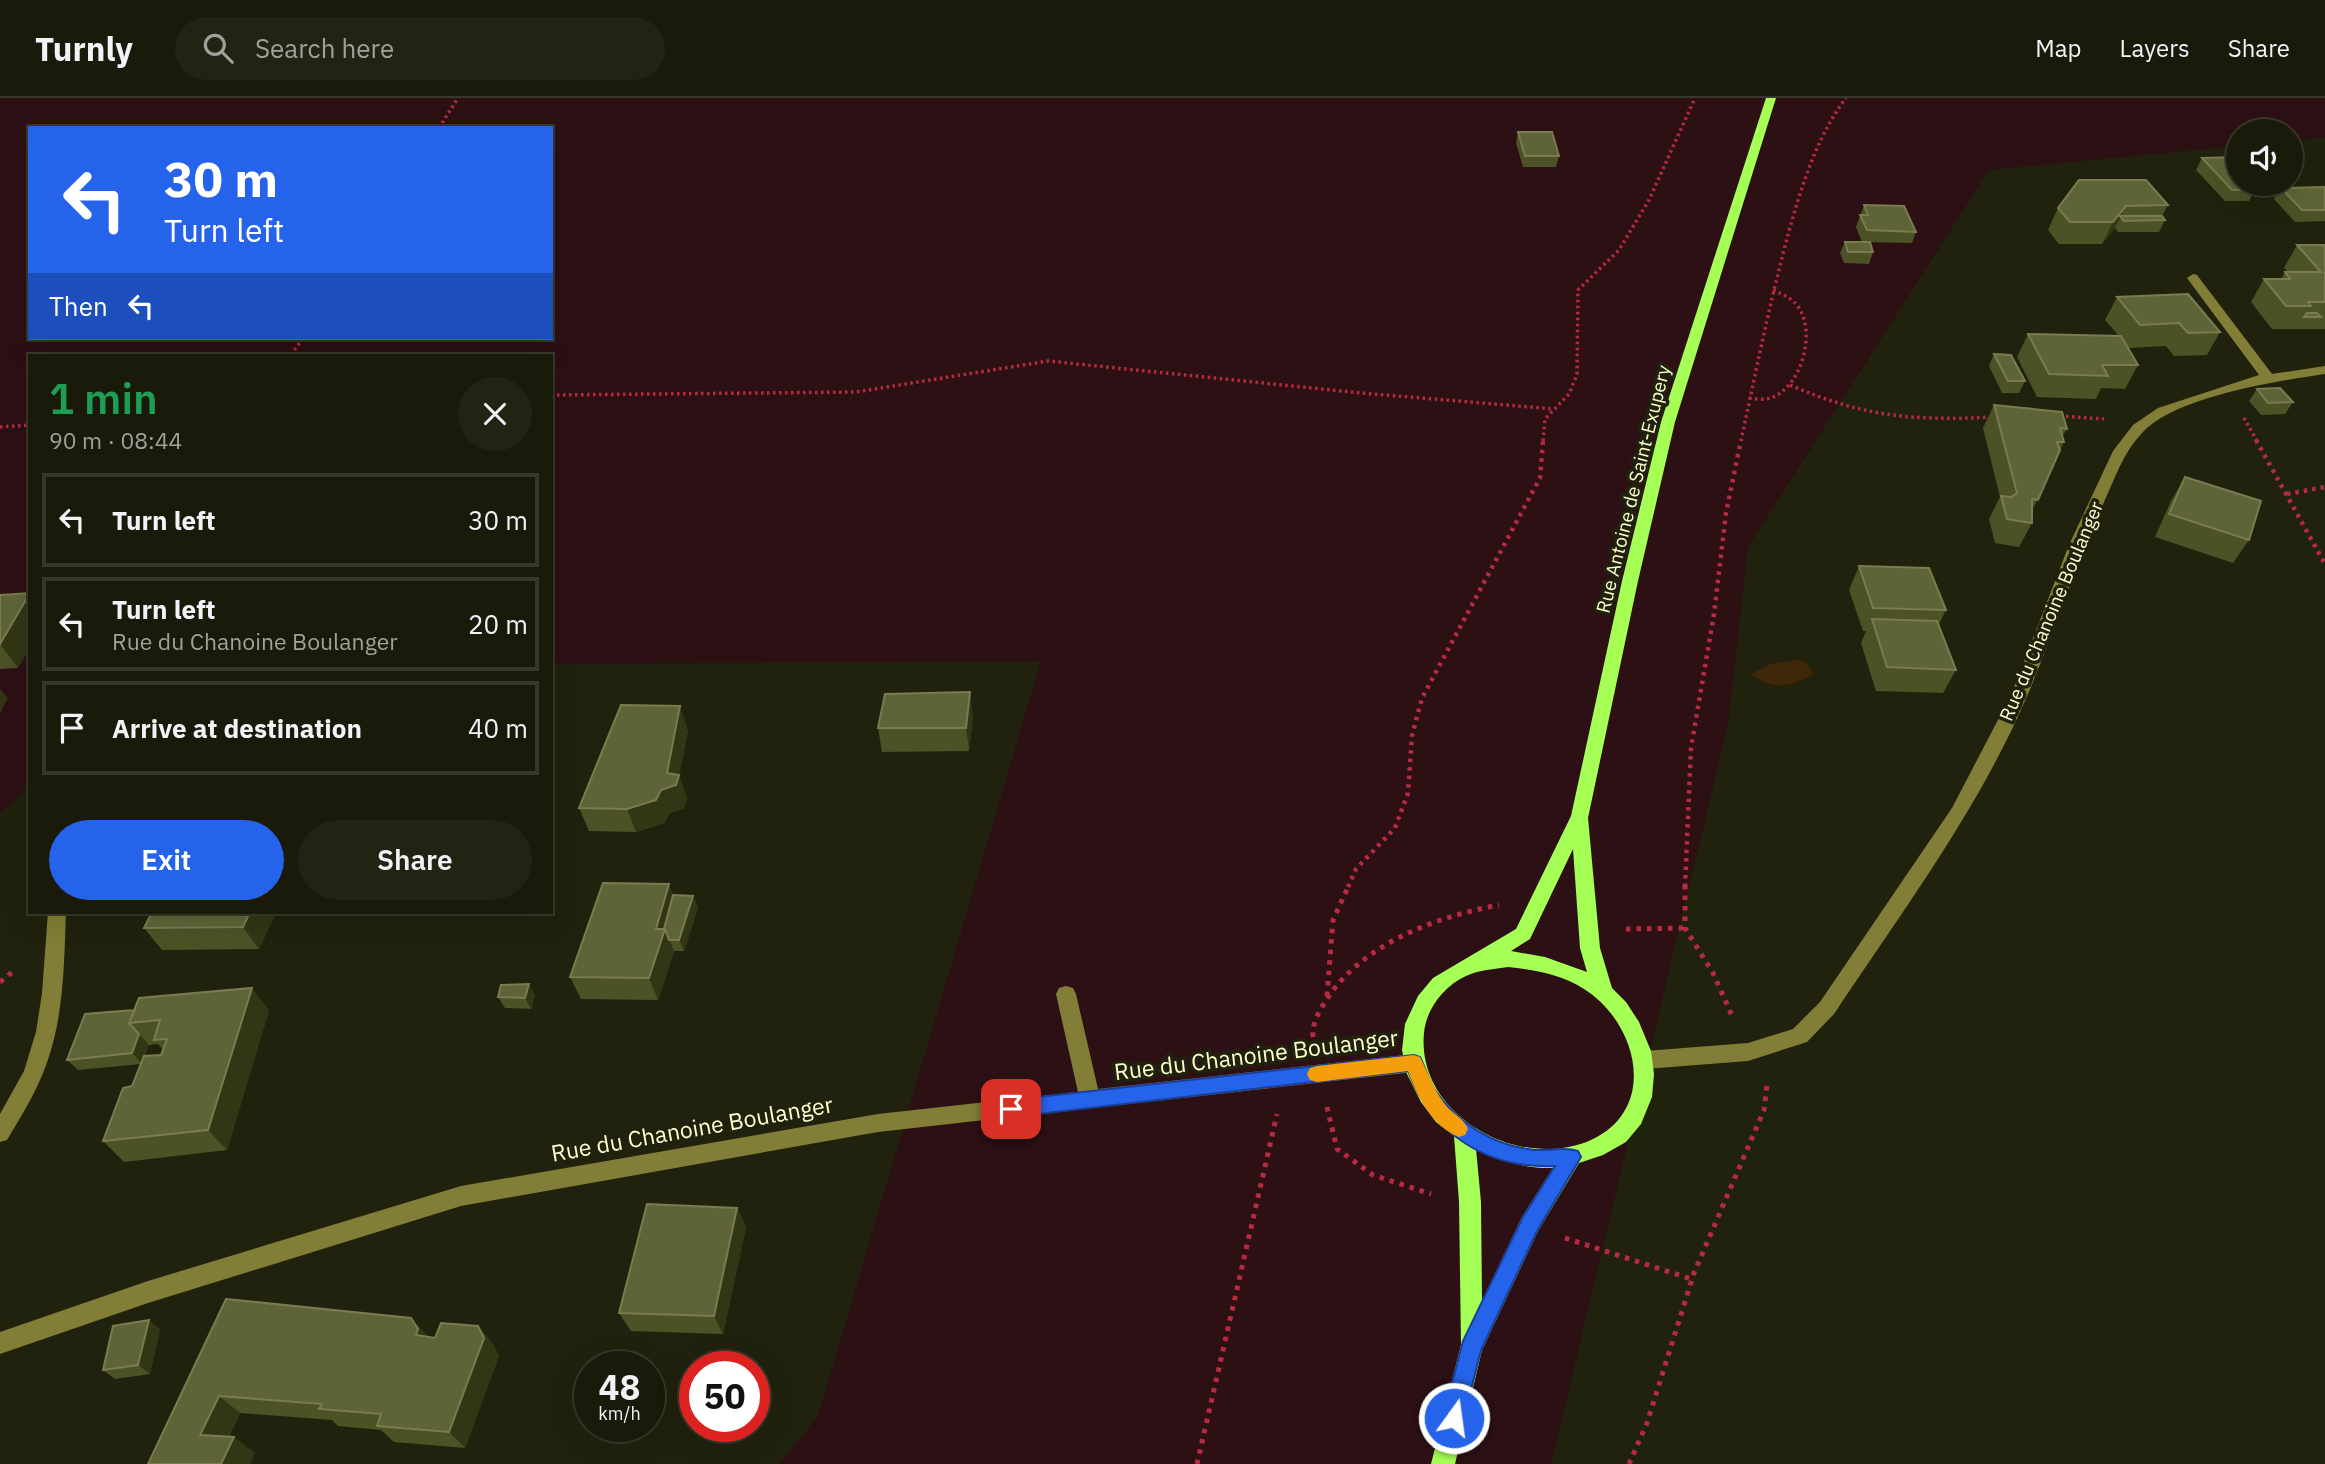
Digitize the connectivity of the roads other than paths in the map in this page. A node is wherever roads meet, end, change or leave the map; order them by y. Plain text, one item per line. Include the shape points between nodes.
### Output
1 (1772, 98) edge
2 (2193, 278) dead end
3 (2325, 370) edge
4 (2268, 378) junction
5 (1580, 816) junction
6 (57, 914) edge
7 (1476, 964) junction
8 (1603, 992) junction
9 (1066, 994) dead end
10 (1645, 1060) junction
11 (1414, 1063) junction
12 (1090, 1100) junction
13 (0, 1133) edge
14 (1465, 1134) junction
15 (1571, 1157) junction
16 (0, 1343) edge
17 (1471, 1348) junction
18 (1443, 1464) edge

1 - 5 main road, Rue Antoine de Saint-Exupery via 1668,422
2 - 4 street
3 - 4 street, Rue du Chanoine Boulanger
4 - 10 street, Rue du Chanoine Boulanger via 2164,411 2138,428 2118,454 2019,695 1959,813 1827,1008 1800,1036 1748,1052
5 - 7 main road, Rue Antoine de Saint-Exupery via 1523,934
5 - 8 main road, Rue Antoine de Saint-Exupery via 1590,948
6 - 13 street via 47,1032 33,1073
7 - 8 main road via 1508,959 1541,962 1574,974
7 - 11 main road via 1452,974 1432,991 1419,1012 1412,1037
8 - 10 main road via 1630,1024
9 - 12 street
10 - 15 main road via 1644,1092 1630,1121 1605,1144
11 - 12 street, Rue du Chanoine Boulanger
11 - 14 main road via 1424,1089 1441,1113
12 - 16 street, Rue du Chanoine Boulanger via 878,1123 461,1196 148,1292
14 - 15 main road via 1499,1151 1535,1158
14 - 17 main road
15 - 17 main road via 1530,1224
17 - 18 main road

